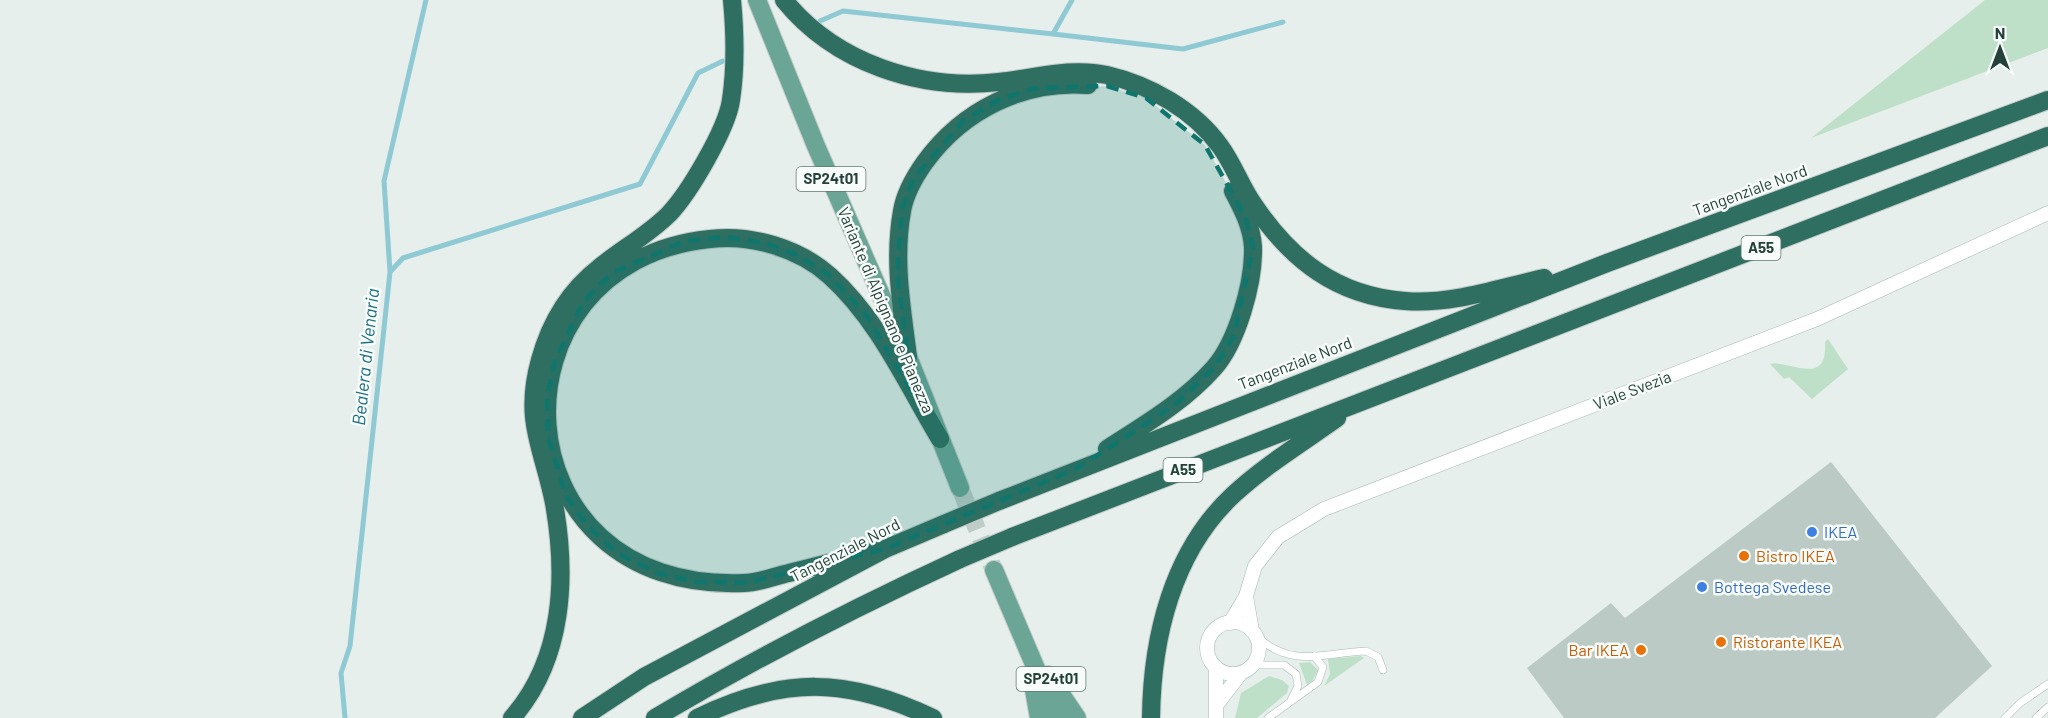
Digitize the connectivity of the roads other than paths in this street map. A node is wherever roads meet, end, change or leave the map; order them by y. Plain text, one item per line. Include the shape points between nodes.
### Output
1 (732, 0) edge
2 (756, 0) edge
3 (783, 0) edge
4 (2048, 100) edge
5 (2048, 136) edge
6 (2048, 213) edge
7 (1607, 263) junction
8 (908, 357) junction
9 (1354, 406) junction
10 (940, 438) junction
11 (1076, 469) junction
12 (960, 488) tunnel mouth
13 (885, 549) junction
14 (994, 570) tunnel mouth
15 (1246, 596) junction
16 (1230, 623) junction
17 (1254, 634) junction
18 (1025, 641) junction
19 (1314, 656) junction
20 (1253, 664) junction
21 (1216, 667) junction
22 (1383, 670) dead end
23 (1241, 673) junction
24 (2048, 684) edge
25 (1290, 702) junction
26 (1218, 703) junction
27 (2048, 707) edge
28 (512, 718) edge
29 (582, 718) edge
30 (654, 718) edge
31 (697, 718) edge
32 (933, 718) edge
33 (1039, 718) edge
34 (1057, 718) edge
35 (1077, 718) edge
36 (1151, 718) edge
37 (1216, 718) edge
38 (1268, 718) edge
39 (2005, 718) edge
40 (2036, 718) edge

1 - 28 highway via 735,32 731,102 707,161 669,214 598,267 567,299 551,327 540,361 533,395 535,435 553,501 561,553 558,620 544,668
2 - 8 main road, Variante di Alpignano e Pianezza / SP24t01
3 - 7 highway via 829,41 866,63 911,79 954,84 999,82 1060,72 1105,75 1148,87 1174,103 1219,144 1253,204 1290,251 1323,277 1357,292 1406,301 1457,298
4 - 7 highway, Tangenziale Nord / A55
5 - 9 highway, A55
6 - 15 street, Viale Svezia via 1817,319 1324,509 1278,537 1255,566
7 - 11 highway, Tangenziale Nord / A55
8 - 10 main road, Variante di Alpignano e Pianezza / SP24t01
8 - 11 highway via 897,244 902,208 914,178 936,147 964,120 998,100 1035,88 1107,86 1146,98 1179,120 1205,145 1227,177 1246,218 1253,247 1246,295 1234,336 1215,368 1175,405
9 - 30 highway, A55, bridge via 1266,436 960,559 744,665
9 - 36 highway via 1232,496 1199,534 1173,586 1161,628 1152,673
10 - 12 main road, Variante di Alpignano e Pianezza / SP24t01
10 - 13 highway via 865,313 829,275 800,256 766,243 726,237 684,241 649,253 612,273 583,302 568,329 547,397 548,436 566,496 587,526 617,553 657,573 696,582 747,583
11 - 13 highway, Tangenziale Nord / A55, bridge
13 - 29 highway, Tangenziale Nord / A55 via 644,677
14 - 18 main road, SP24t01
15 - 16 street, Viale Svezia
15 - 17 street, Viale Svezia
16 - 17 street via 1239,623
16 - 21 street via 1222,625 1210,638 1208,655
17 - 19 lane via 1280,654
17 - 20 street via 1259,651
18 - 33 main road, SP24t01
18 - 34 main road
18 - 35 main road, SP24t01
19 - 22 lane via 1366,651 1378,657
19 - 25 lane via 1323,665 1321,677
20 - 23 street
20 - 25 lane via 1284,664 1292,669 1299,680
21 - 23 street via 1226,673
21 - 26 street
23 - 26 street
24 - 39 lane
25 - 38 lane
26 - 37 street
27 - 40 lane
31 - 32 highway via 775,689 800,686 872,693

